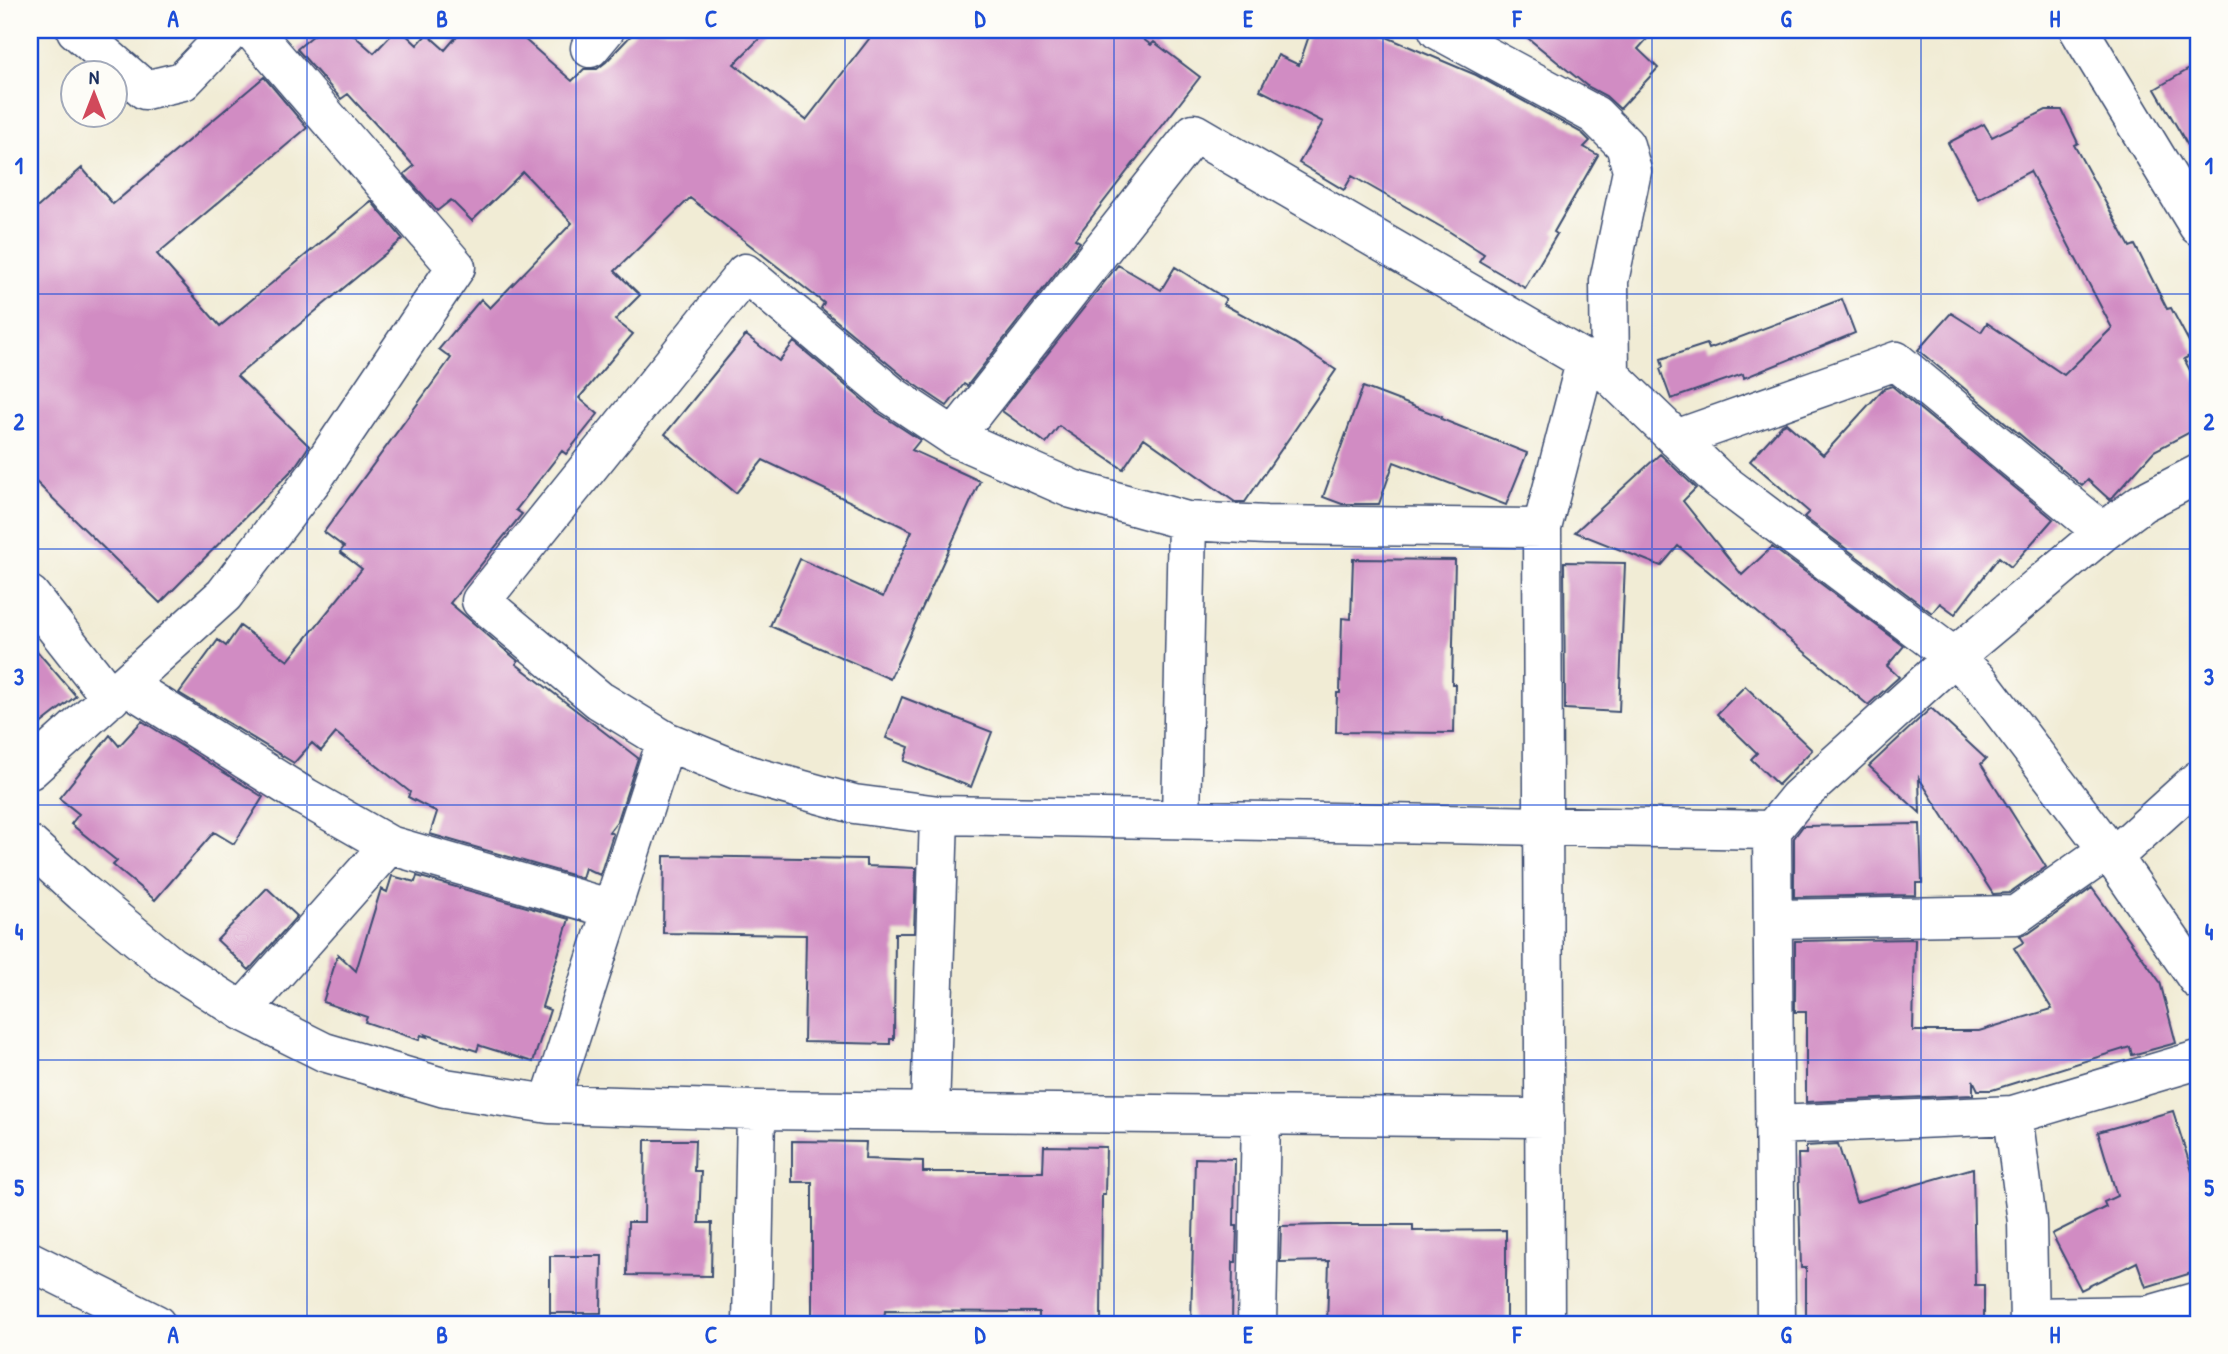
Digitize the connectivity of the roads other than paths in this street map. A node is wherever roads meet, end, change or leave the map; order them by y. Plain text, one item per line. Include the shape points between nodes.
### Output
1 (76, 30) edge
2 (232, 30) edge
3 (252, 30) edge
4 (2078, 30) edge
5 (1450, 32) edge
6 (2198, 226) edge
7 (1598, 367) junction
8 (954, 437) junction
9 (1676, 439) junction
10 (2198, 474) edge
11 (1187, 521) junction
12 (1542, 528) junction
13 (2103, 531) junction
14 (30, 594) edge
15 (1954, 657) junction
16 (119, 691) junction
17 (666, 741) junction
18 (30, 770) edge
19 (2198, 780) edge
20 (939, 815) junction
21 (1181, 819) junction
22 (1543, 825) junction
23 (1772, 830) junction
24 (30, 845) edge
25 (389, 845) junction
26 (2110, 853) junction
27 (612, 909) junction
28 (1773, 919) junction
29 (2198, 981) edge
30 (242, 1011) junction
31 (2198, 1060) edge
32 (549, 1104) junction
33 (756, 1110) junction
34 (930, 1112) junction
35 (1261, 1115) junction
36 (2013, 1115) junction
37 (1545, 1118) junction
38 (1774, 1125) junction
39 (30, 1261) edge
40 (2198, 1301) edge
41 (2029, 1321) edge
42 (156, 1324) edge
43 (752, 1324) edge
44 (1257, 1324) edge
45 (1545, 1324) edge
46 (1776, 1324) edge

1 - 2 street via 145,90 183,81
3 - 16 street via 456,267 314,478 224,594
4 - 6 street
5 - 7 street via 1595,115 1625,145 1632,171 1609,281
7 - 8 street via 1194,133
7 - 9 street
7 - 12 street
8 - 11 street via 1072,489
8 - 17 street via 891,394 745,273 481,601 599,701
9 - 13 street via 1896,361
9 - 15 street via 1718,479
10 - 13 street via 2142,503
11 - 12 street
11 - 21 street
12 - 22 street
13 - 15 street
14 - 16 street
15 - 23 street via 1798,798
15 - 26 street via 1980,682
16 - 18 street
16 - 25 street
17 - 20 street via 749,775 854,804
17 - 27 street
19 - 26 street
20 - 21 street
20 - 34 street
21 - 22 street
22 - 23 street
22 - 37 street
23 - 28 street
24 - 30 street via 170,965
25 - 27 street
25 - 30 street
26 - 28 street via 2016,915
26 - 29 street
27 - 32 street
28 - 38 street
30 - 32 street via 324,1052 445,1088
31 - 36 street
32 - 33 street
33 - 34 street
33 - 43 street
34 - 35 street
35 - 37 street
35 - 44 street
36 - 38 street
36 - 41 street via 2027,1222
37 - 45 street
38 - 46 street
39 - 42 street
40 - 41 street via 2149,1315

